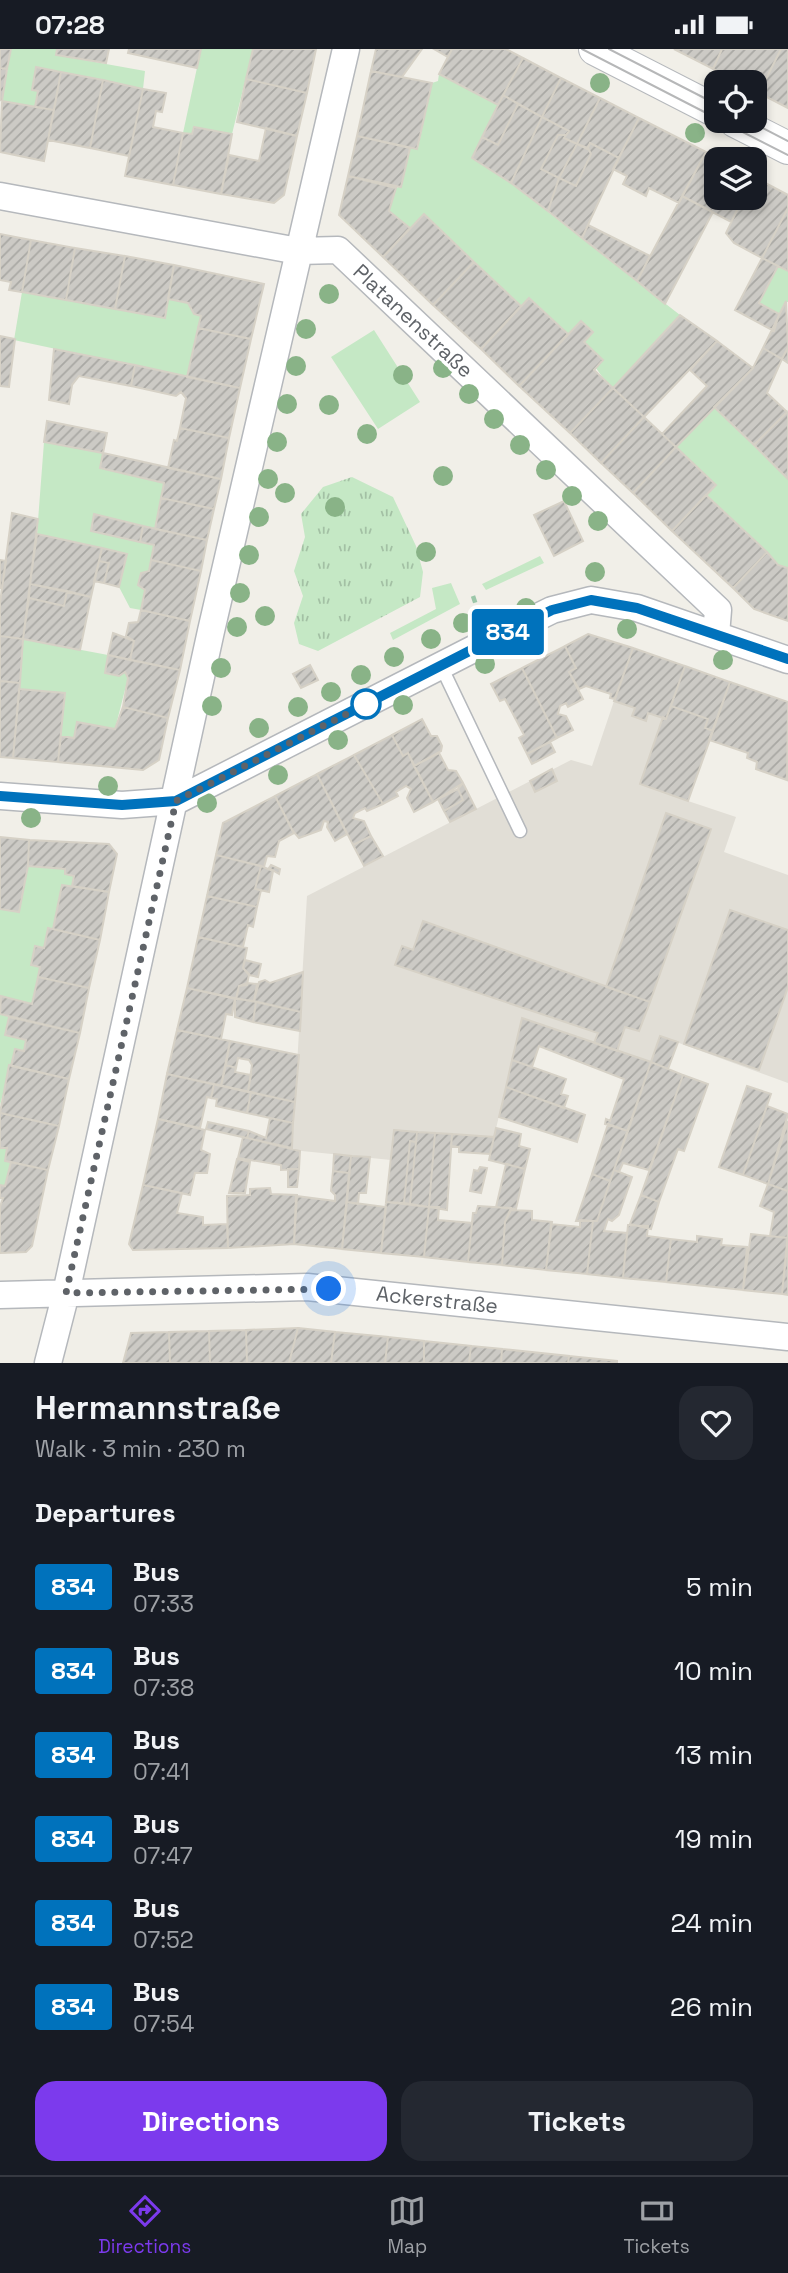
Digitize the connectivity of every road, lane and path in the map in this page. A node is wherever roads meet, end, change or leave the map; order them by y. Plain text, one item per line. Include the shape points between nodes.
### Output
1 (346, 49) edge
2 (595, 49) edge
3 (704, 105) edge
4 (759, 133) edge
5 (788, 148) edge
6 (0, 196) edge
7 (298, 251) junction
8 (716, 635) junction
9 (788, 660) edge
10 (441, 666) junction
11 (0, 796) edge
12 (176, 801) junction
13 (520, 831) dead end
14 (66, 1293) junction
15 (0, 1295) edge
16 (788, 1337) edge
17 (48, 1363) edge

1 - 7 street
2 - 3 street
4 - 5 street
6 - 7 street, Platanenstraße
7 - 8 street, Platanenstraße via 338,250 718,610
7 - 12 street
8 - 9 street
8 - 10 street via 637,608 591,600 552,610
10 - 12 street
10 - 13 lane
11 - 12 street via 122,805
12 - 14 street
14 - 15 street, Ackerstraße
14 - 16 street, Ackerstraße via 307,1287
14 - 17 street

